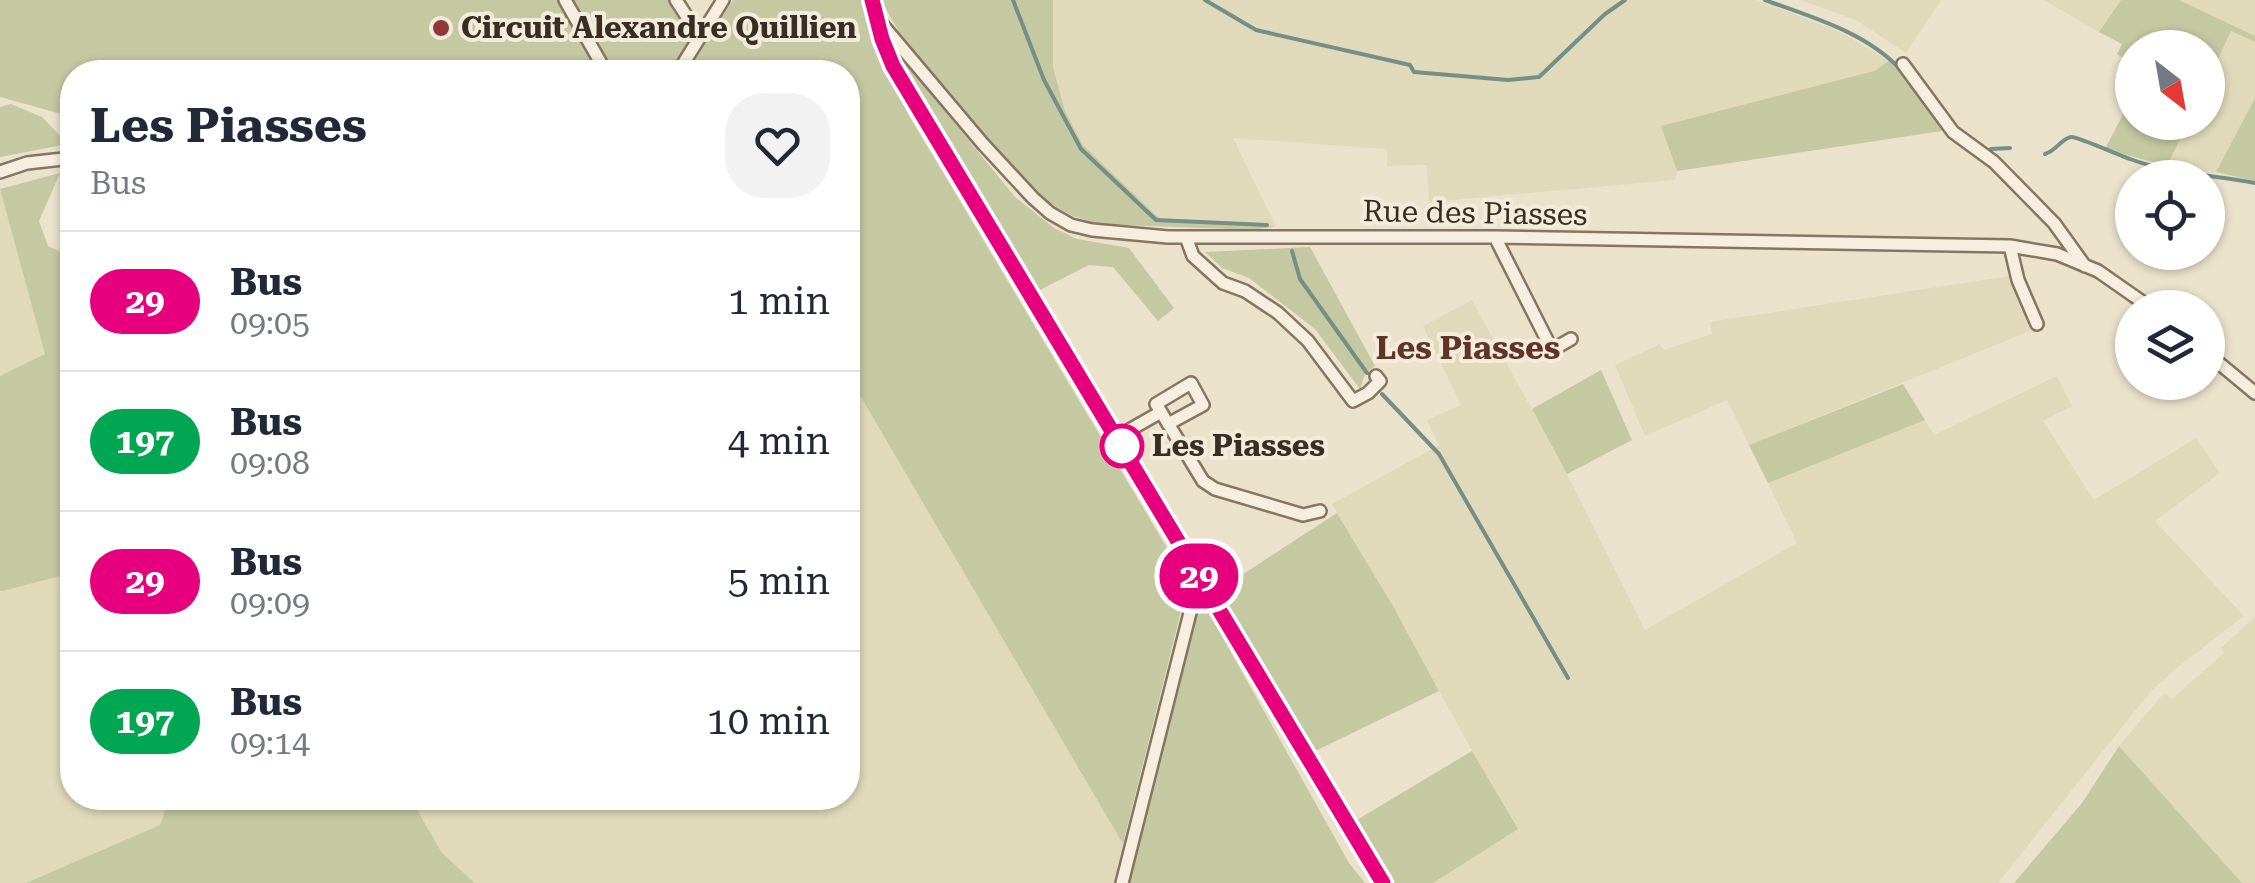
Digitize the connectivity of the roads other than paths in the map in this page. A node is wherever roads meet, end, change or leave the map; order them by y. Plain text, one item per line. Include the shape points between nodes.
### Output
1 (565, 0) edge
2 (676, 0) edge
3 (722, 0) edge
4 (872, 0) edge
5 (875, 16) junction
6 (701, 33) junction
7 (599, 60) edge
8 (685, 60) edge
9 (1903, 64) dead end
10 (60, 159) edge
11 (0, 172) edge
12 (1186, 237) junction
13 (1495, 238) junction
14 (2010, 246) junction
15 (2085, 266) junction
16 (2125, 290) edge
17 (2038, 324) dead end
18 (1572, 339) dead end
19 (2225, 368) edge
20 (1376, 376) dead end
21 (2255, 394) edge
22 (1160, 412) junction
23 (1168, 424) junction
24 (1117, 437) junction
25 (1320, 511) dead end
26 (1199, 577) junction
27 (1122, 883) edge
28 (1383, 883) edge

1 - 7 street
2 - 6 street
3 - 6 street
4 - 5 street
5 - 12 street, Rue des Piasses via 1050,214 1092,230
5 - 24 street via 893,66
6 - 8 street
9 - 15 street via 1953,132 2054,222
10 - 11 street
12 - 13 street, Rue des Piasses
12 - 20 street via 1193,256 1223,284 1278,312 1306,339 1353,401 1380,381
13 - 14 street, Rue des Piasses
13 - 18 street via 1552,350
14 - 15 street, Rue des Piasses
14 - 17 street
15 - 16 street, Rue des Piasses
19 - 21 street
22 - 23 street
22 - 23 street via 1156,404 1190,383 1203,405
22 - 24 street
23 - 25 street via 1214,489 1302,515
24 - 26 street
26 - 27 street
26 - 28 street

